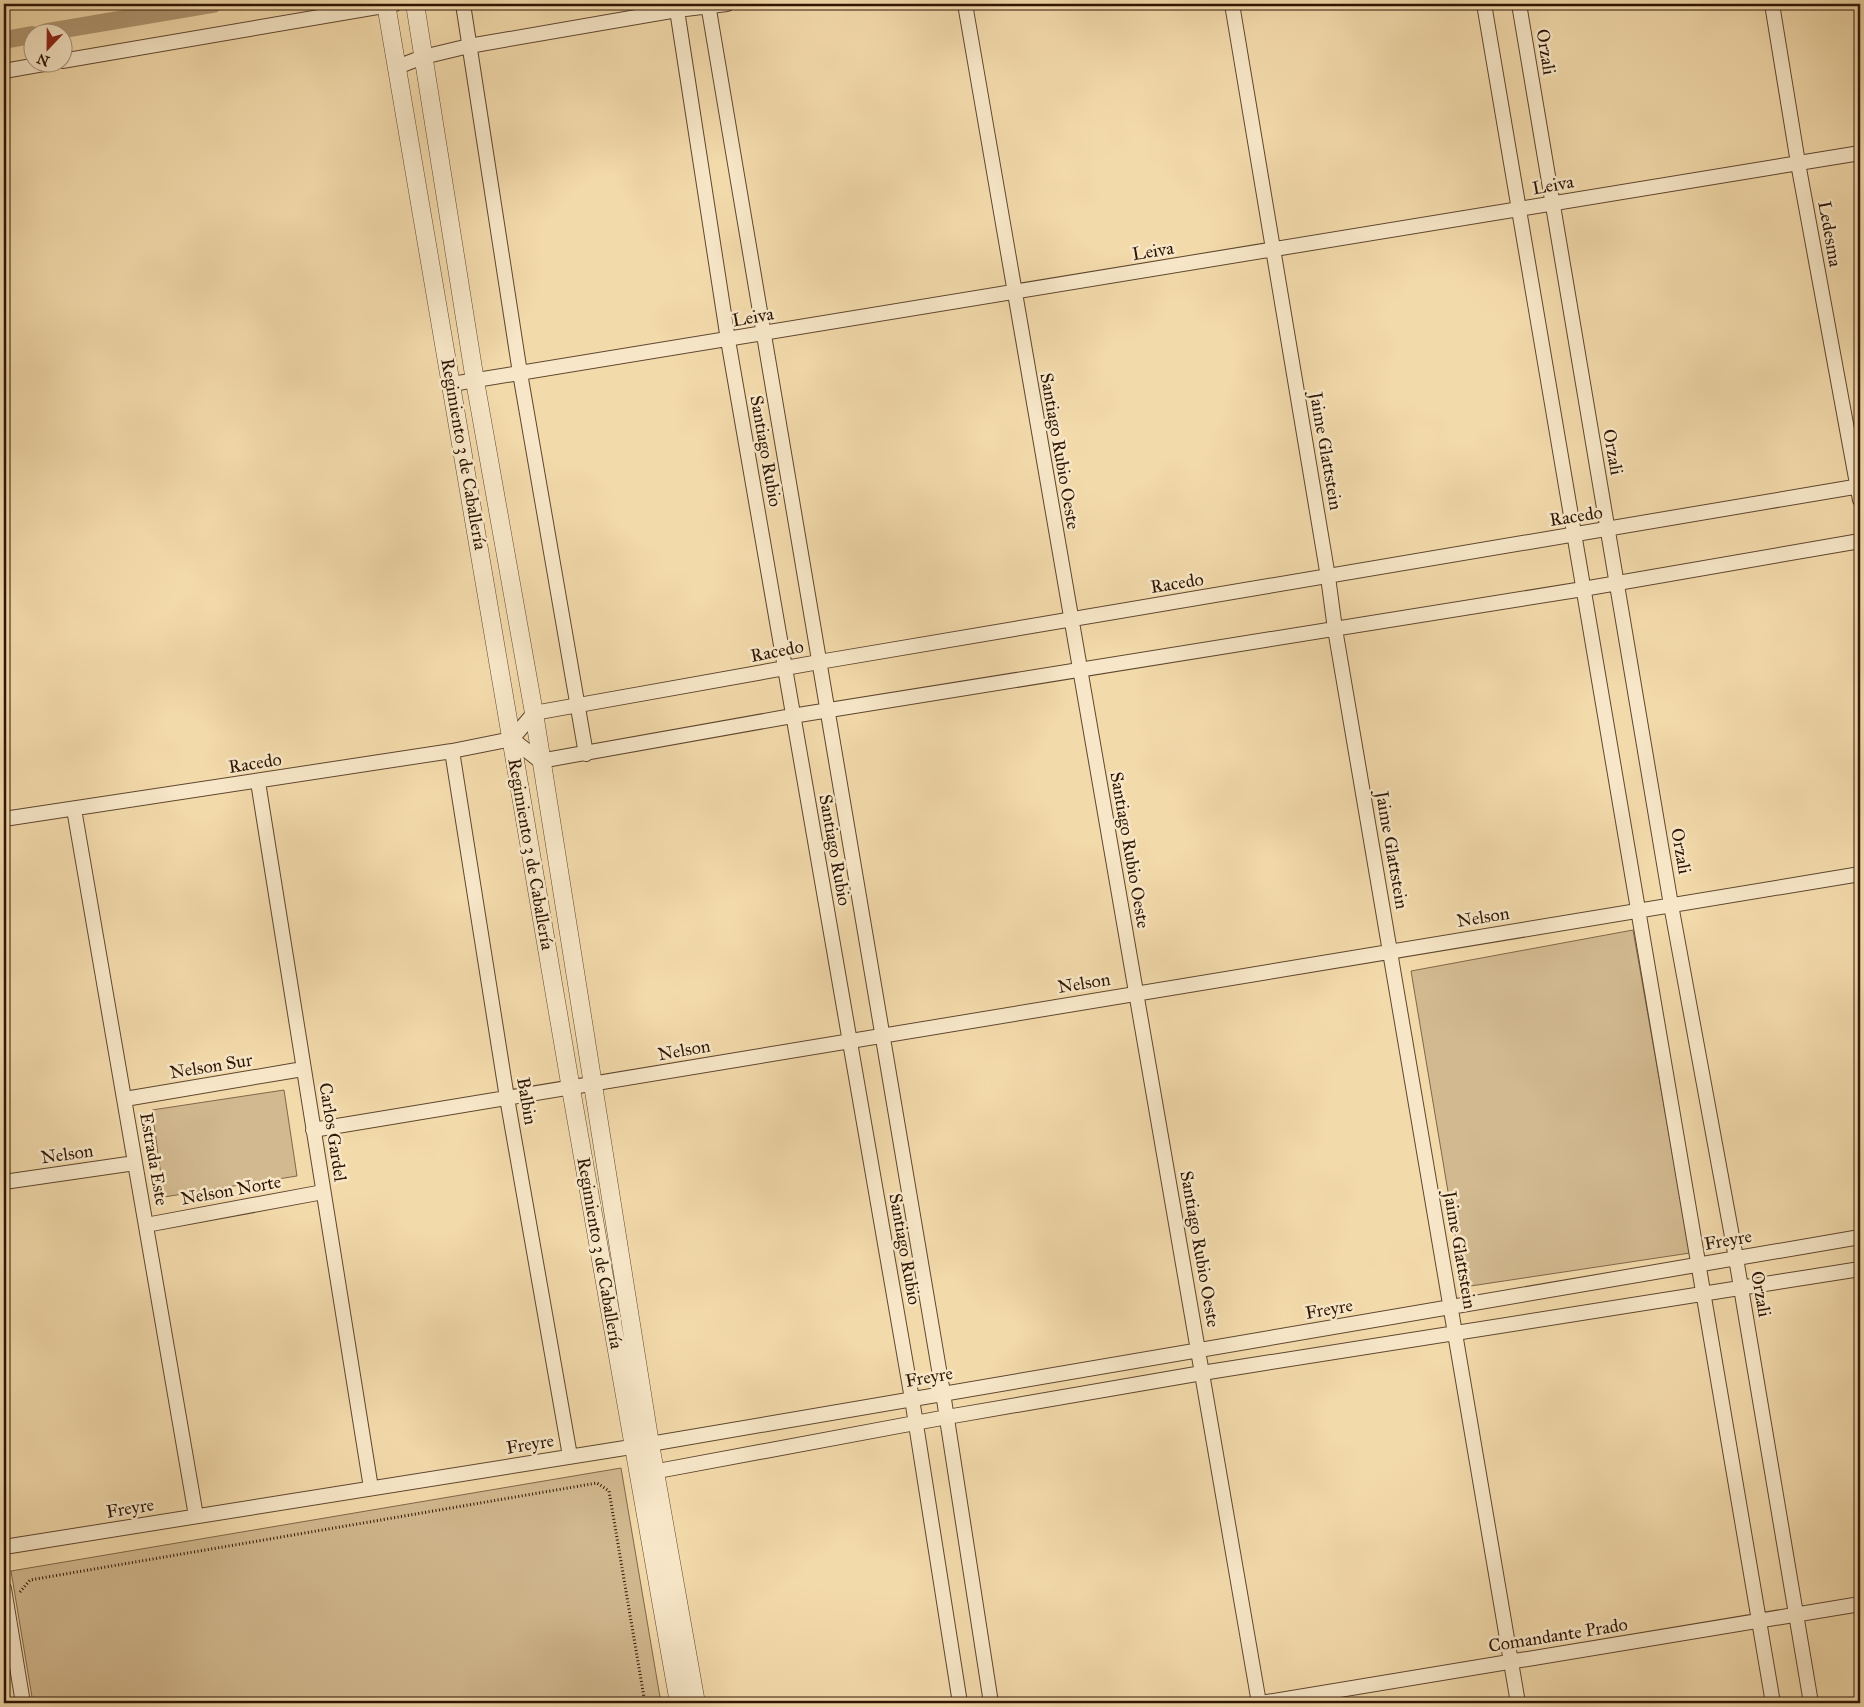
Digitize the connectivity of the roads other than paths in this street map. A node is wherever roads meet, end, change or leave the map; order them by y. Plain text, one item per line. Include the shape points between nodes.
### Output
1 (388, 4) edge
2 (415, 4) edge
3 (463, 4) edge
4 (727, 4) edge
5 (965, 4) edge
6 (1232, 4) edge
7 (1484, 4) edge
8 (1519, 4) edge
9 (1772, 4) edge
10 (709, 5) edge
11 (680, 7) edge
12 (469, 46) junction
13 (423, 57) junction
14 (72, 59) edge
15 (397, 67) junction
16 (22, 68) edge
17 (4, 72) edge
18 (1860, 153) edge
19 (1798, 164) junction
20 (1551, 204) junction
21 (1518, 210) junction
22 (1272, 250) junction
23 (1014, 293) junction
24 (766, 334) junction
25 (728, 340) junction
26 (520, 372) junction
27 (475, 381) junction
28 (452, 384) junction
29 (1859, 486) edge
30 (1860, 500) edge
31 (1607, 530) junction
32 (1573, 535) junction
33 (1860, 541) edge
34 (1328, 577) junction
35 (1616, 583) junction
36 (1583, 589) junction
37 (1071, 620) junction
38 (1334, 629) junction
39 (819, 662) junction
40 (784, 669) junction
41 (1079, 669) junction
42 (577, 705) junction
43 (827, 710) junction
44 (534, 713) junction
45 (792, 716) junction
46 (512, 740) junction
47 (452, 751) junction
48 (586, 754) junction
49 (540, 761) junction
50 (258, 782) junction
51 (74, 809) junction
52 (4, 819) edge
53 (1860, 874) edge
54 (1671, 905) junction
55 (1637, 911) junction
56 (1391, 952) junction
57 (1136, 994) junction
58 (883, 1036) junction
59 (851, 1041) junction
60 (304, 1069) junction
61 (594, 1085) junction
62 (571, 1089) junction
63 (507, 1098) junction
64 (125, 1099) junction
65 (313, 1130) junction
66 (135, 1163) junction
67 (4, 1182) edge
68 (323, 1192) junction
69 (146, 1224) junction
70 (1860, 1237) edge
71 (1736, 1258) junction
72 (1698, 1264) junction
73 (1860, 1269) edge
74 (1741, 1288) junction
75 (1703, 1294) junction
76 (1451, 1307) junction
77 (1455, 1333) junction
78 (1198, 1350) junction
79 (1202, 1372) junction
80 (943, 1393) junction
81 (912, 1399) junction
82 (946, 1417) junction
83 (915, 1424) junction
84 (642, 1445) junction
85 (570, 1456) junction
86 (646, 1473) junction
87 (371, 1488) junction
88 (196, 1516) junction
89 (4, 1547) edge
90 (4, 1589) edge
91 (1860, 1604) edge
92 (1796, 1614) junction
93 (1759, 1620) junction
94 (1511, 1662) junction
95 (23, 1703) edge
96 (680, 1703) edge
97 (696, 1703) edge
98 (960, 1703) edge
99 (991, 1703) edge
100 (1260, 1703) edge
101 (1518, 1703) edge
102 (1773, 1703) edge
103 (1811, 1703) edge

1 - 14 street
1 - 15 street, Regimiento 3 de Caballería
2 - 13 street, Regimiento 3 de Caballería
3 - 12 street
4 - 10 street
5 - 23 street, Santiago Rubio Oeste
6 - 22 street, Jaime Glattstein
7 - 21 street
8 - 20 street, Orzali
9 - 19 street, Ledesma
10 - 11 street
10 - 24 street, Santiago Rubio
11 - 12 street
11 - 25 street, Santiago Rubio
12 - 13 street
12 - 26 street
13 - 15 street
13 - 27 street, Regimiento 3 de Caballería
15 - 28 street, Regimiento 3 de Caballería
16 - 17 street
18 - 19 street, Leiva
19 - 20 street, Leiva
19 - 29 street, Ledesma
20 - 21 street, Leiva
20 - 31 street, Orzali
21 - 22 street, Leiva
21 - 32 street
22 - 23 street, Leiva
22 - 34 street, Jaime Glattstein
23 - 24 street, Leiva
23 - 37 street, Santiago Rubio Oeste
24 - 25 street, Leiva
24 - 39 street, Santiago Rubio
25 - 26 street, Leiva
25 - 40 street, Santiago Rubio
26 - 27 street, Leiva
26 - 42 street
27 - 28 street, Leiva
27 - 44 street, Regimiento 3 de Caballería
28 - 46 street, Regimiento 3 de Caballería
29 - 30 street, Ledesma
29 - 31 street, Racedo
31 - 32 street, Racedo
31 - 35 street, Orzali
32 - 34 street, Racedo
32 - 36 street
33 - 35 street
34 - 37 street, Racedo
34 - 38 street, Jaime Glattstein
35 - 36 street
35 - 54 street, Orzali
36 - 38 street
36 - 55 street
37 - 39 street, Racedo
37 - 41 street, Santiago Rubio Oeste
38 - 41 street
38 - 56 street, Jaime Glattstein
39 - 40 street, Racedo
39 - 43 street, Santiago Rubio
40 - 42 street, Racedo
40 - 45 street, Santiago Rubio
41 - 43 street
41 - 57 street, Santiago Rubio Oeste
42 - 44 street, Racedo
42 - 48 street
43 - 45 street
43 - 58 street, Santiago Rubio
44 - 46 street
44 - 49 street, Regimiento 3 de Caballería
45 - 48 street
45 - 59 street, Santiago Rubio
46 - 47 street, Racedo
46 - 49 street
46 - 62 street, Regimiento 3 de Caballería
47 - 50 street, Racedo
47 - 63 street, Balbin
48 - 49 street
49 - 61 street, Regimiento 3 de Caballería
50 - 51 street, Racedo
50 - 60 street, Carlos Gardel
51 - 52 street, Racedo
51 - 64 street, Estrada Este
53 - 54 street, Nelson
54 - 55 street, Nelson
54 - 71 street, Orzali
55 - 56 street, Nelson
55 - 72 street
56 - 57 street, Nelson
56 - 76 street, Jaime Glattstein
57 - 58 street, Nelson
57 - 78 street, Santiago Rubio Oeste
58 - 59 street, Nelson
58 - 80 street, Santiago Rubio
59 - 61 street, Nelson
59 - 81 street, Santiago Rubio
60 - 64 street, Nelson Sur
60 - 65 street, Carlos Gardel
61 - 62 street, Nelson
61 - 84 street, Regimiento 3 de Caballería
62 - 63 street, Nelson
62 - 84 street, Regimiento 3 de Caballería
63 - 65 street, Nelson
63 - 85 street, Balbin
64 - 66 street, Estrada Este
65 - 68 street, Carlos Gardel
66 - 67 street, Nelson
66 - 69 street, Estrada Este
68 - 69 street, Nelson Norte
68 - 87 street, Carlos Gardel
69 - 88 street, Estrada Este
70 - 71 street, Freyre
71 - 72 street, Freyre
71 - 74 street, Orzali
72 - 75 street
72 - 76 street, Freyre
73 - 74 street
74 - 75 street
74 - 92 street, Orzali
75 - 77 street
75 - 93 street
76 - 77 street, Jaime Glattstein
76 - 78 street, Freyre
77 - 79 street
77 - 94 street, Jaime Glattstein
78 - 79 street, Santiago Rubio Oeste
78 - 80 street, Freyre
79 - 82 street
79 - 100 street, Santiago Rubio Oeste
80 - 81 street, Freyre
80 - 82 street, Santiago Rubio
81 - 83 street, Santiago Rubio
81 - 84 street, Freyre
82 - 83 street
82 - 99 street, Santiago Rubio
83 - 86 street
83 - 98 street, Santiago Rubio
84 - 85 street, Freyre
84 - 86 street, Regimiento 3 de Caballería
85 - 87 street, Freyre
86 - 96 street, Regimiento 3 de Caballería
86 - 97 street, Regimiento 3 de Caballería
87 - 88 street, Freyre
88 - 89 street, Freyre
90 - 95 street
91 - 92 street, Comandante Prado
92 - 93 street, Comandante Prado
92 - 103 street, Orzali
93 - 94 street, Comandante Prado
93 - 102 street
94 - 100 street, Comandante Prado
94 - 101 street, Jaime Glattstein

